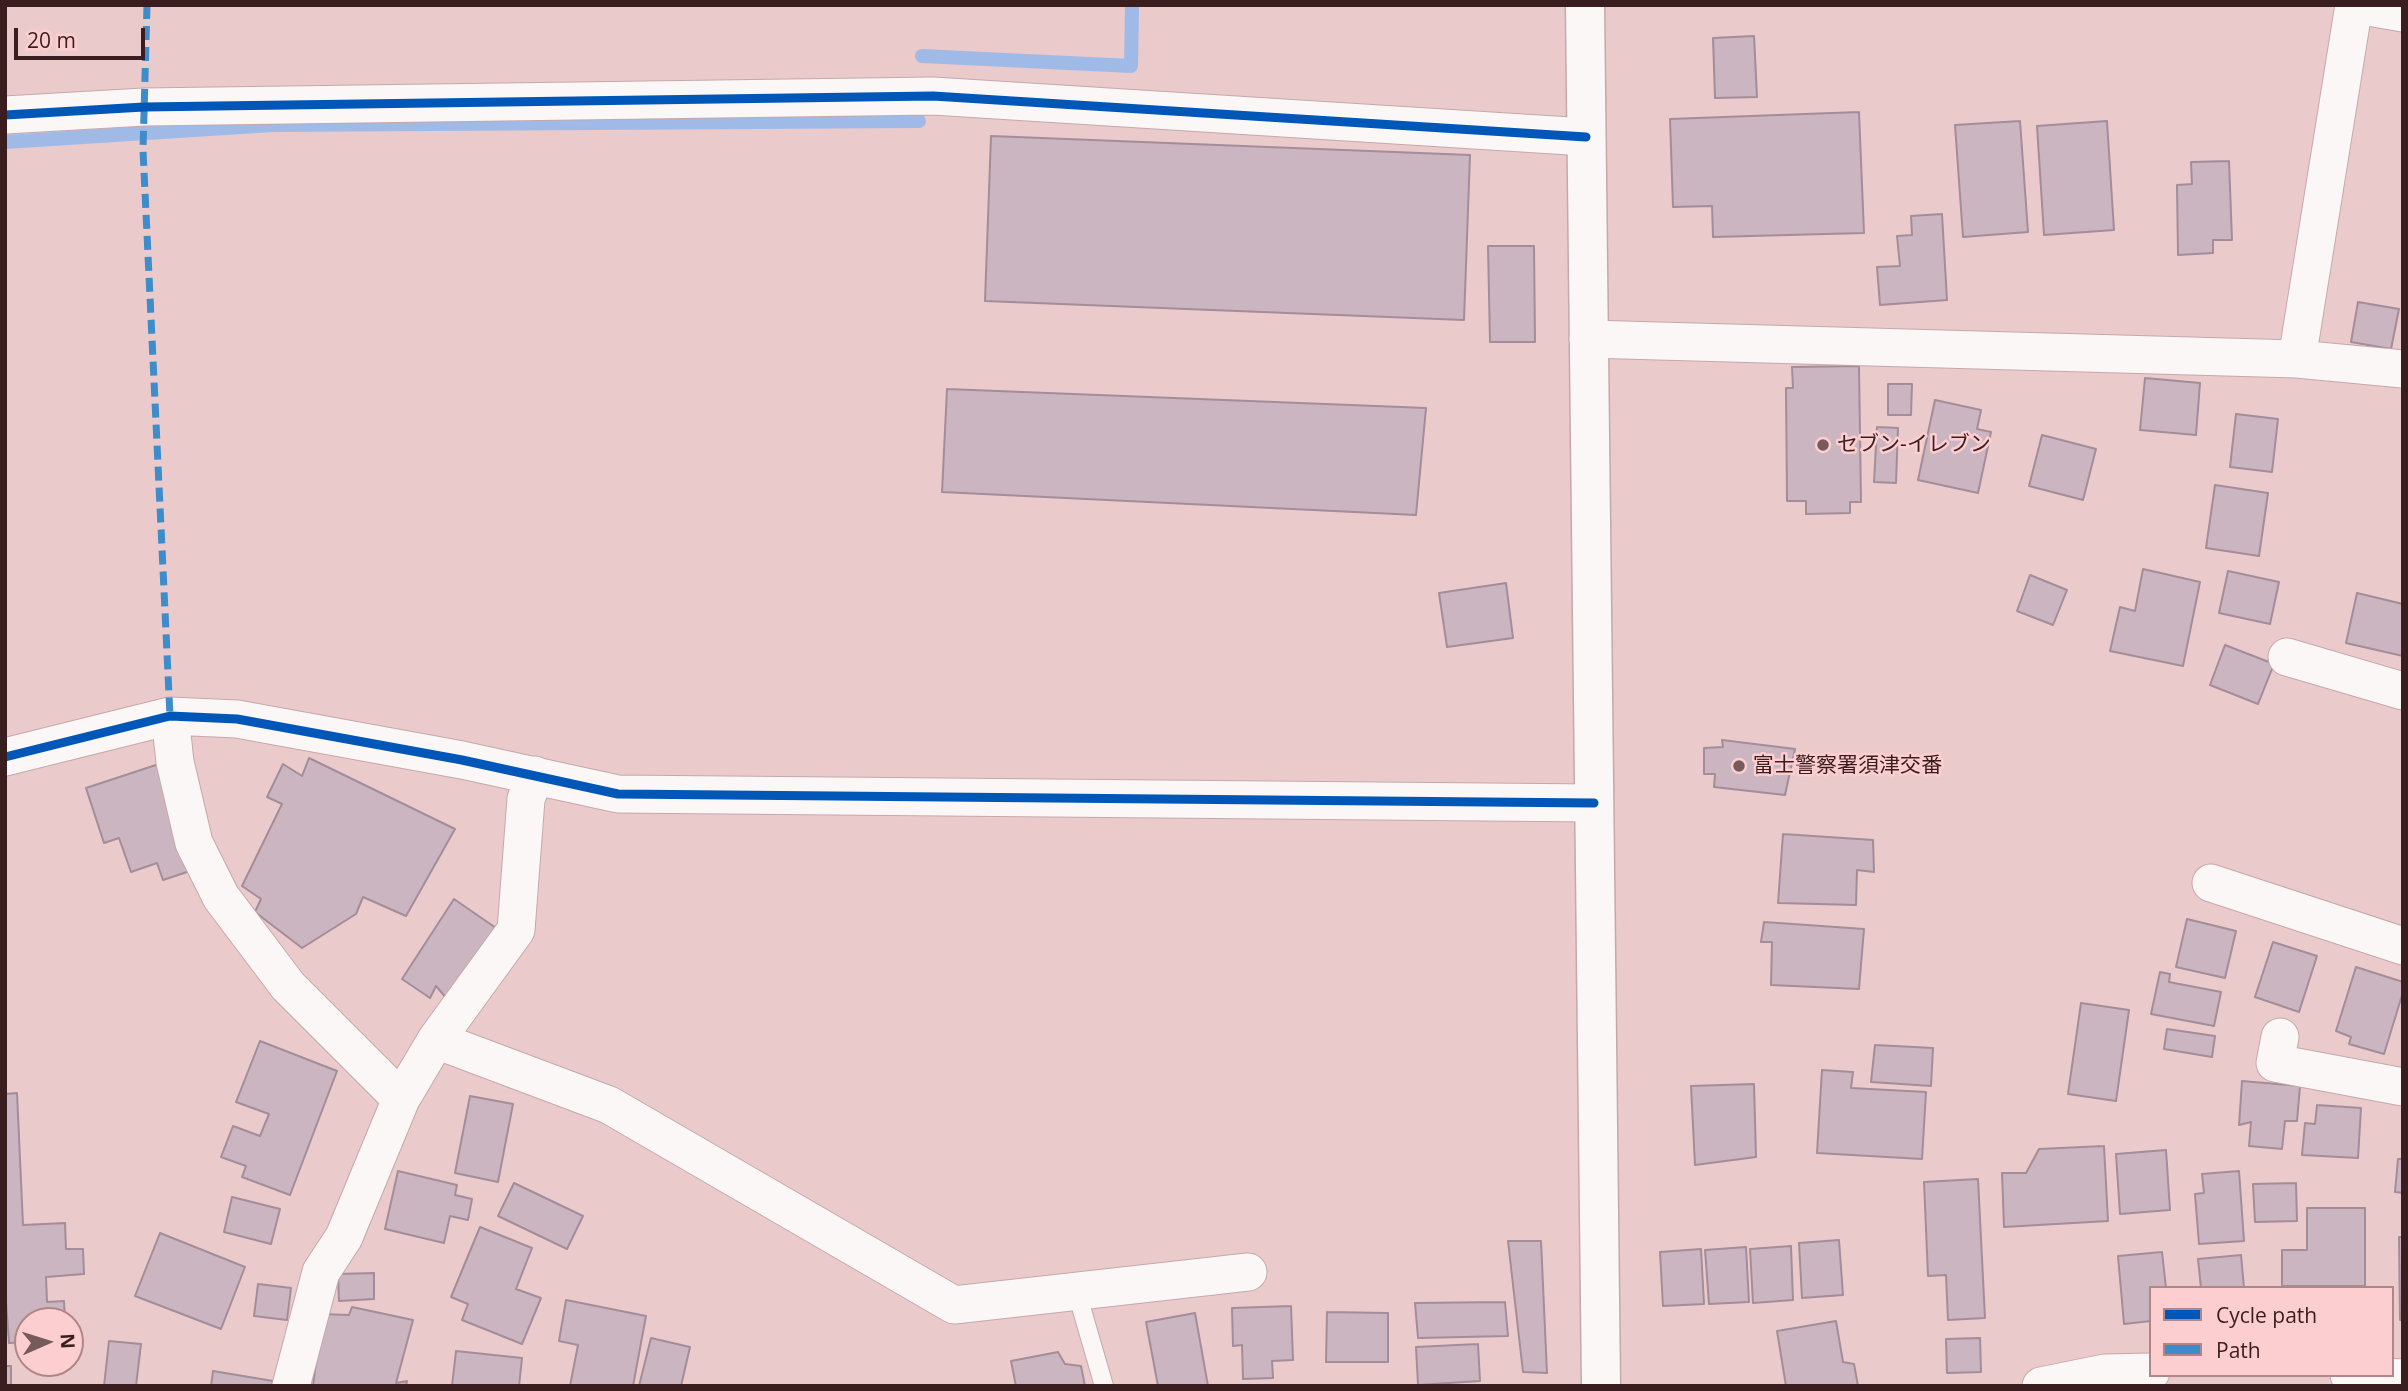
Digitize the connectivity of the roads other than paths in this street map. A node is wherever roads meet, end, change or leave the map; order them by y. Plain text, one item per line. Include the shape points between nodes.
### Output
1 (1585, 5) edge
2 (2355, 5) edge
3 (2403, 13) edge
4 (5, 115) edge
5 (1586, 137) junction
6 (1588, 338) junction
7 (2297, 359) junction
8 (2403, 369) edge
9 (2287, 657) dead end
10 (2403, 691) edge
11 (170, 716) junction
12 (5, 757) edge
13 (535, 775) junction
14 (1594, 803) junction
15 (2211, 883) dead end
16 (2403, 946) edge
17 (2280, 1037) dead end
18 (436, 1040) junction
19 (2403, 1087) edge
20 (401, 1099) junction
21 (1248, 1272) dead end
22 (1077, 1293) junction
23 (2149, 1372) edge
24 (2385, 1377) edge
25 (2403, 1378) edge
26 (291, 1386) edge
27 (1104, 1386) edge
28 (1601, 1386) edge
29 (2041, 1386) edge

1 - 5 street
2 - 3 street
2 - 7 street
4 - 5 street via 144,107 933,96
5 - 6 street
6 - 7 street
6 - 14 street
7 - 8 street
9 - 10 street
11 - 12 street
11 - 13 street via 237,719
11 - 20 street via 194,843 221,897 288,986
13 - 14 street via 618,794
13 - 18 street via 526,799 516,930
14 - 28 street
15 - 16 street
17 - 19 street via 2275,1063
18 - 20 street
18 - 22 street via 609,1105 954,1305
20 - 26 street via 344,1237 321,1272
21 - 22 street
22 - 27 lane
23 - 29 street via 2105,1373
24 - 25 street

